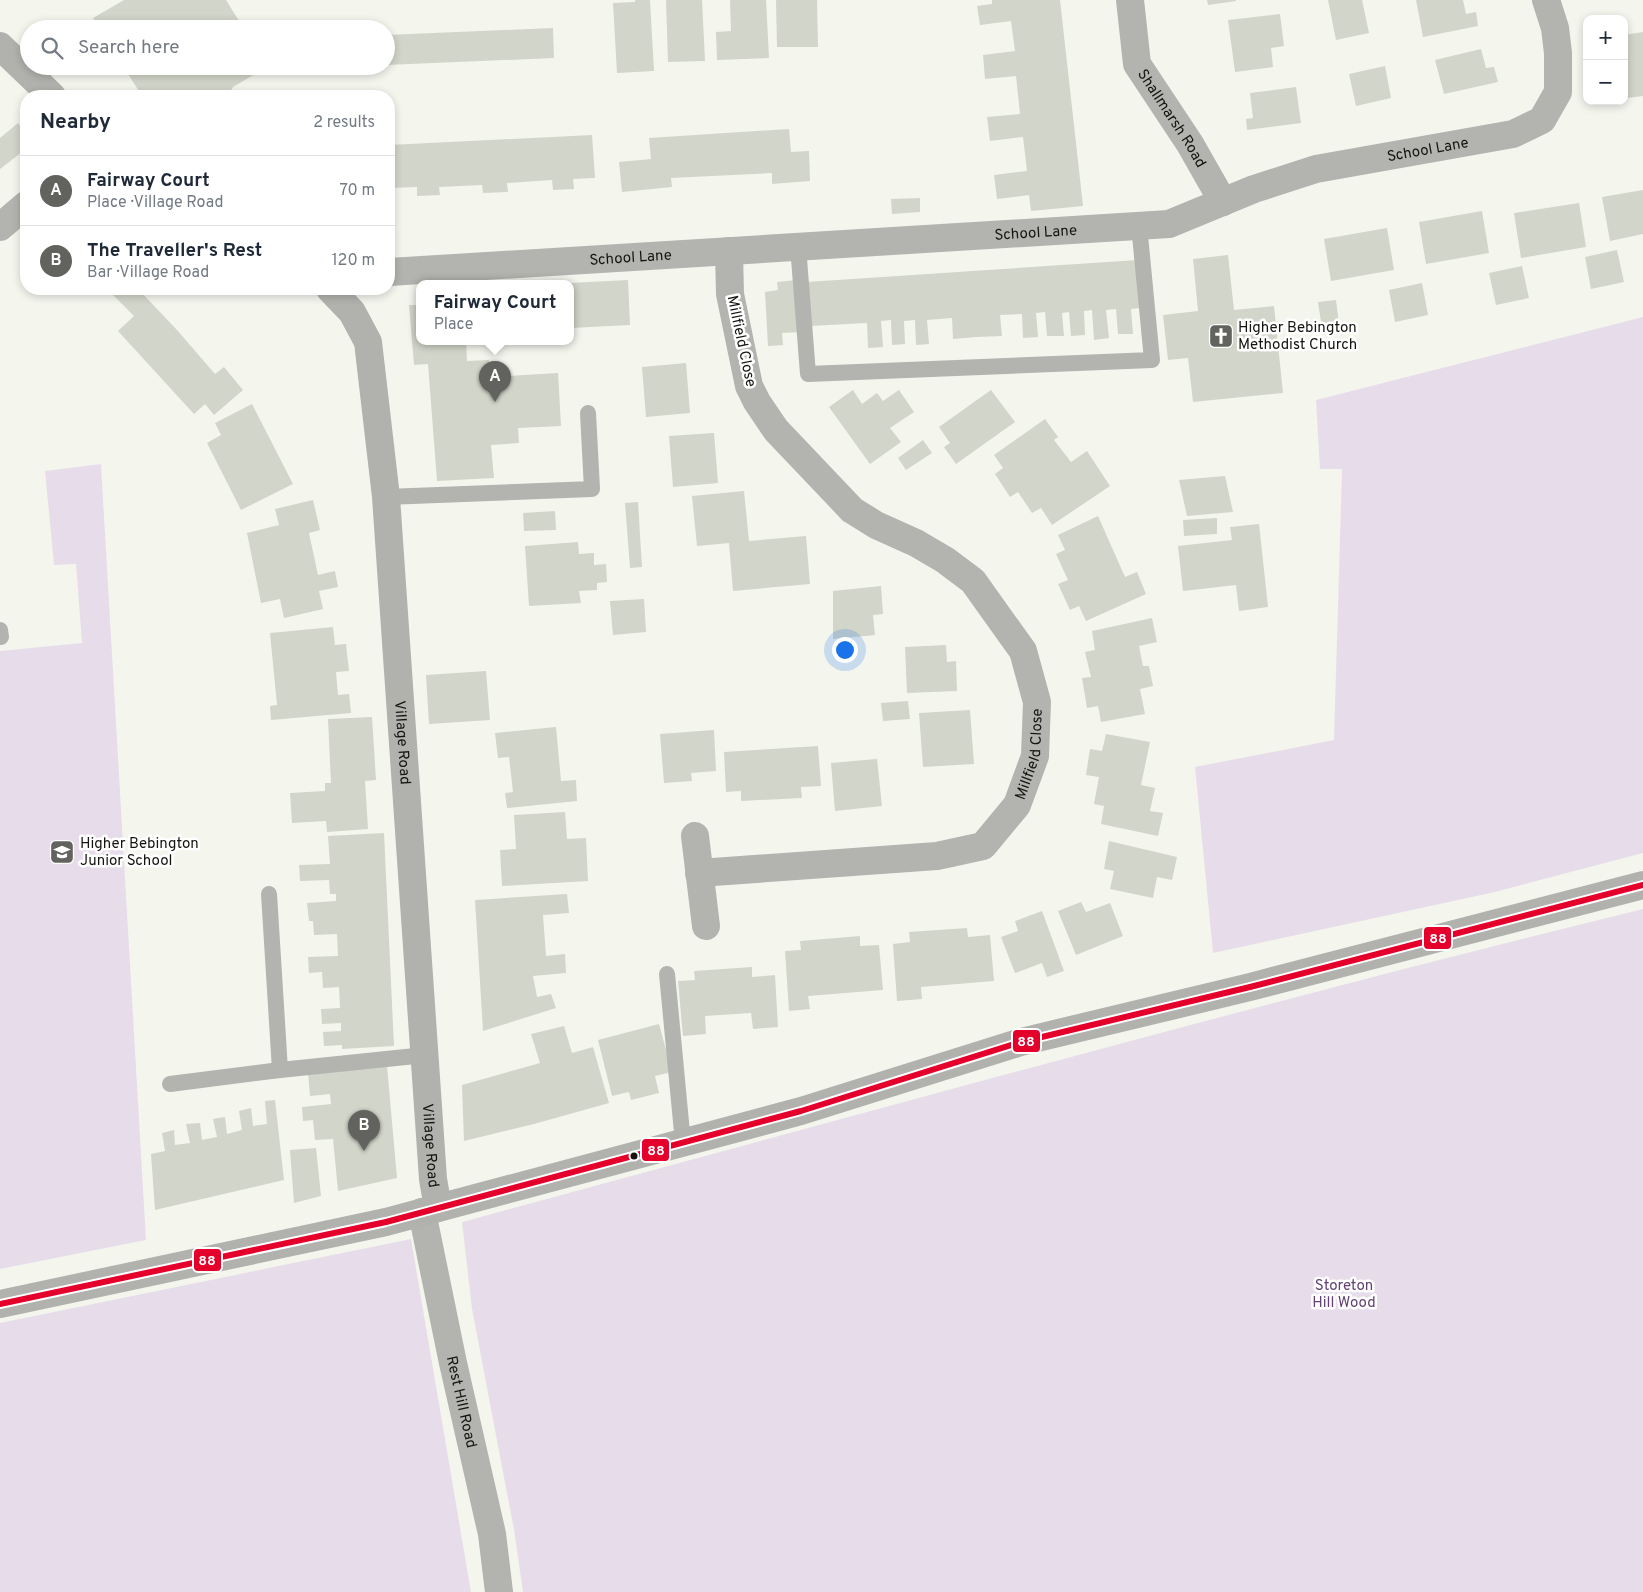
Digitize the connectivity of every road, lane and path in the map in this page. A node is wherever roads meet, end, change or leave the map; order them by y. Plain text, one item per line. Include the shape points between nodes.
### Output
1 (1130, 0) edge
2 (1546, 0) edge
3 (0, 46) edge
4 (20, 65) edge
5 (30, 75) edge
6 (46, 90) edge
7 (1223, 202) junction
8 (20, 211) edge
9 (1139, 225) junction
10 (0, 228) edge
11 (798, 246) junction
12 (729, 251) junction
13 (395, 272) edge
14 (339, 295) edge
15 (588, 414) dead end
16 (386, 496) junction
17 (0, 630) edge
18 (1, 637) edge
19 (695, 836) dead end
20 (700, 873) junction
21 (1643, 885) edge
22 (269, 894) dead end
23 (706, 926) dead end
24 (667, 974) dead end
25 (425, 1055) junction
26 (280, 1070) junction
27 (170, 1084) dead end
28 (683, 1142) junction
29 (430, 1210) junction
30 (0, 1304) edge
31 (499, 1592) edge

1 - 7 street, Shallmarsh Road via 1137,64 1190,144
2 - 7 street, School Lane via 1555,28 1558,92 1542,120 1513,134 1316,169
3 - 4 main road
5 - 6 main road
7 - 9 street, School Lane via 1169,224
8 - 10 street
9 - 11 street, School Lane
9 - 11 lane via 1152,360 808,374
11 - 12 street, School Lane
12 - 13 street, School Lane
12 - 20 street, Millfield Close via 730,294 749,386 776,430 852,510 945,560 973,581 1023,651 1038,702 1035,756 1016,805 983,846 937,856
14 - 16 main road, Village Road via 368,342
15 - 16 lane via 592,489
16 - 25 main road, Village Road
17 - 18 lane
19 - 20 street
20 - 23 street
21 - 28 main road via 1250,987 1021,1042 801,1111
22 - 26 lane
24 - 28 lane
25 - 26 lane
25 - 29 main road, Village Road via 432,1164
26 - 27 lane
28 - 29 main road
29 - 30 main road
29 - 31 street, Rest Hill Road via 453,1363 492,1534

